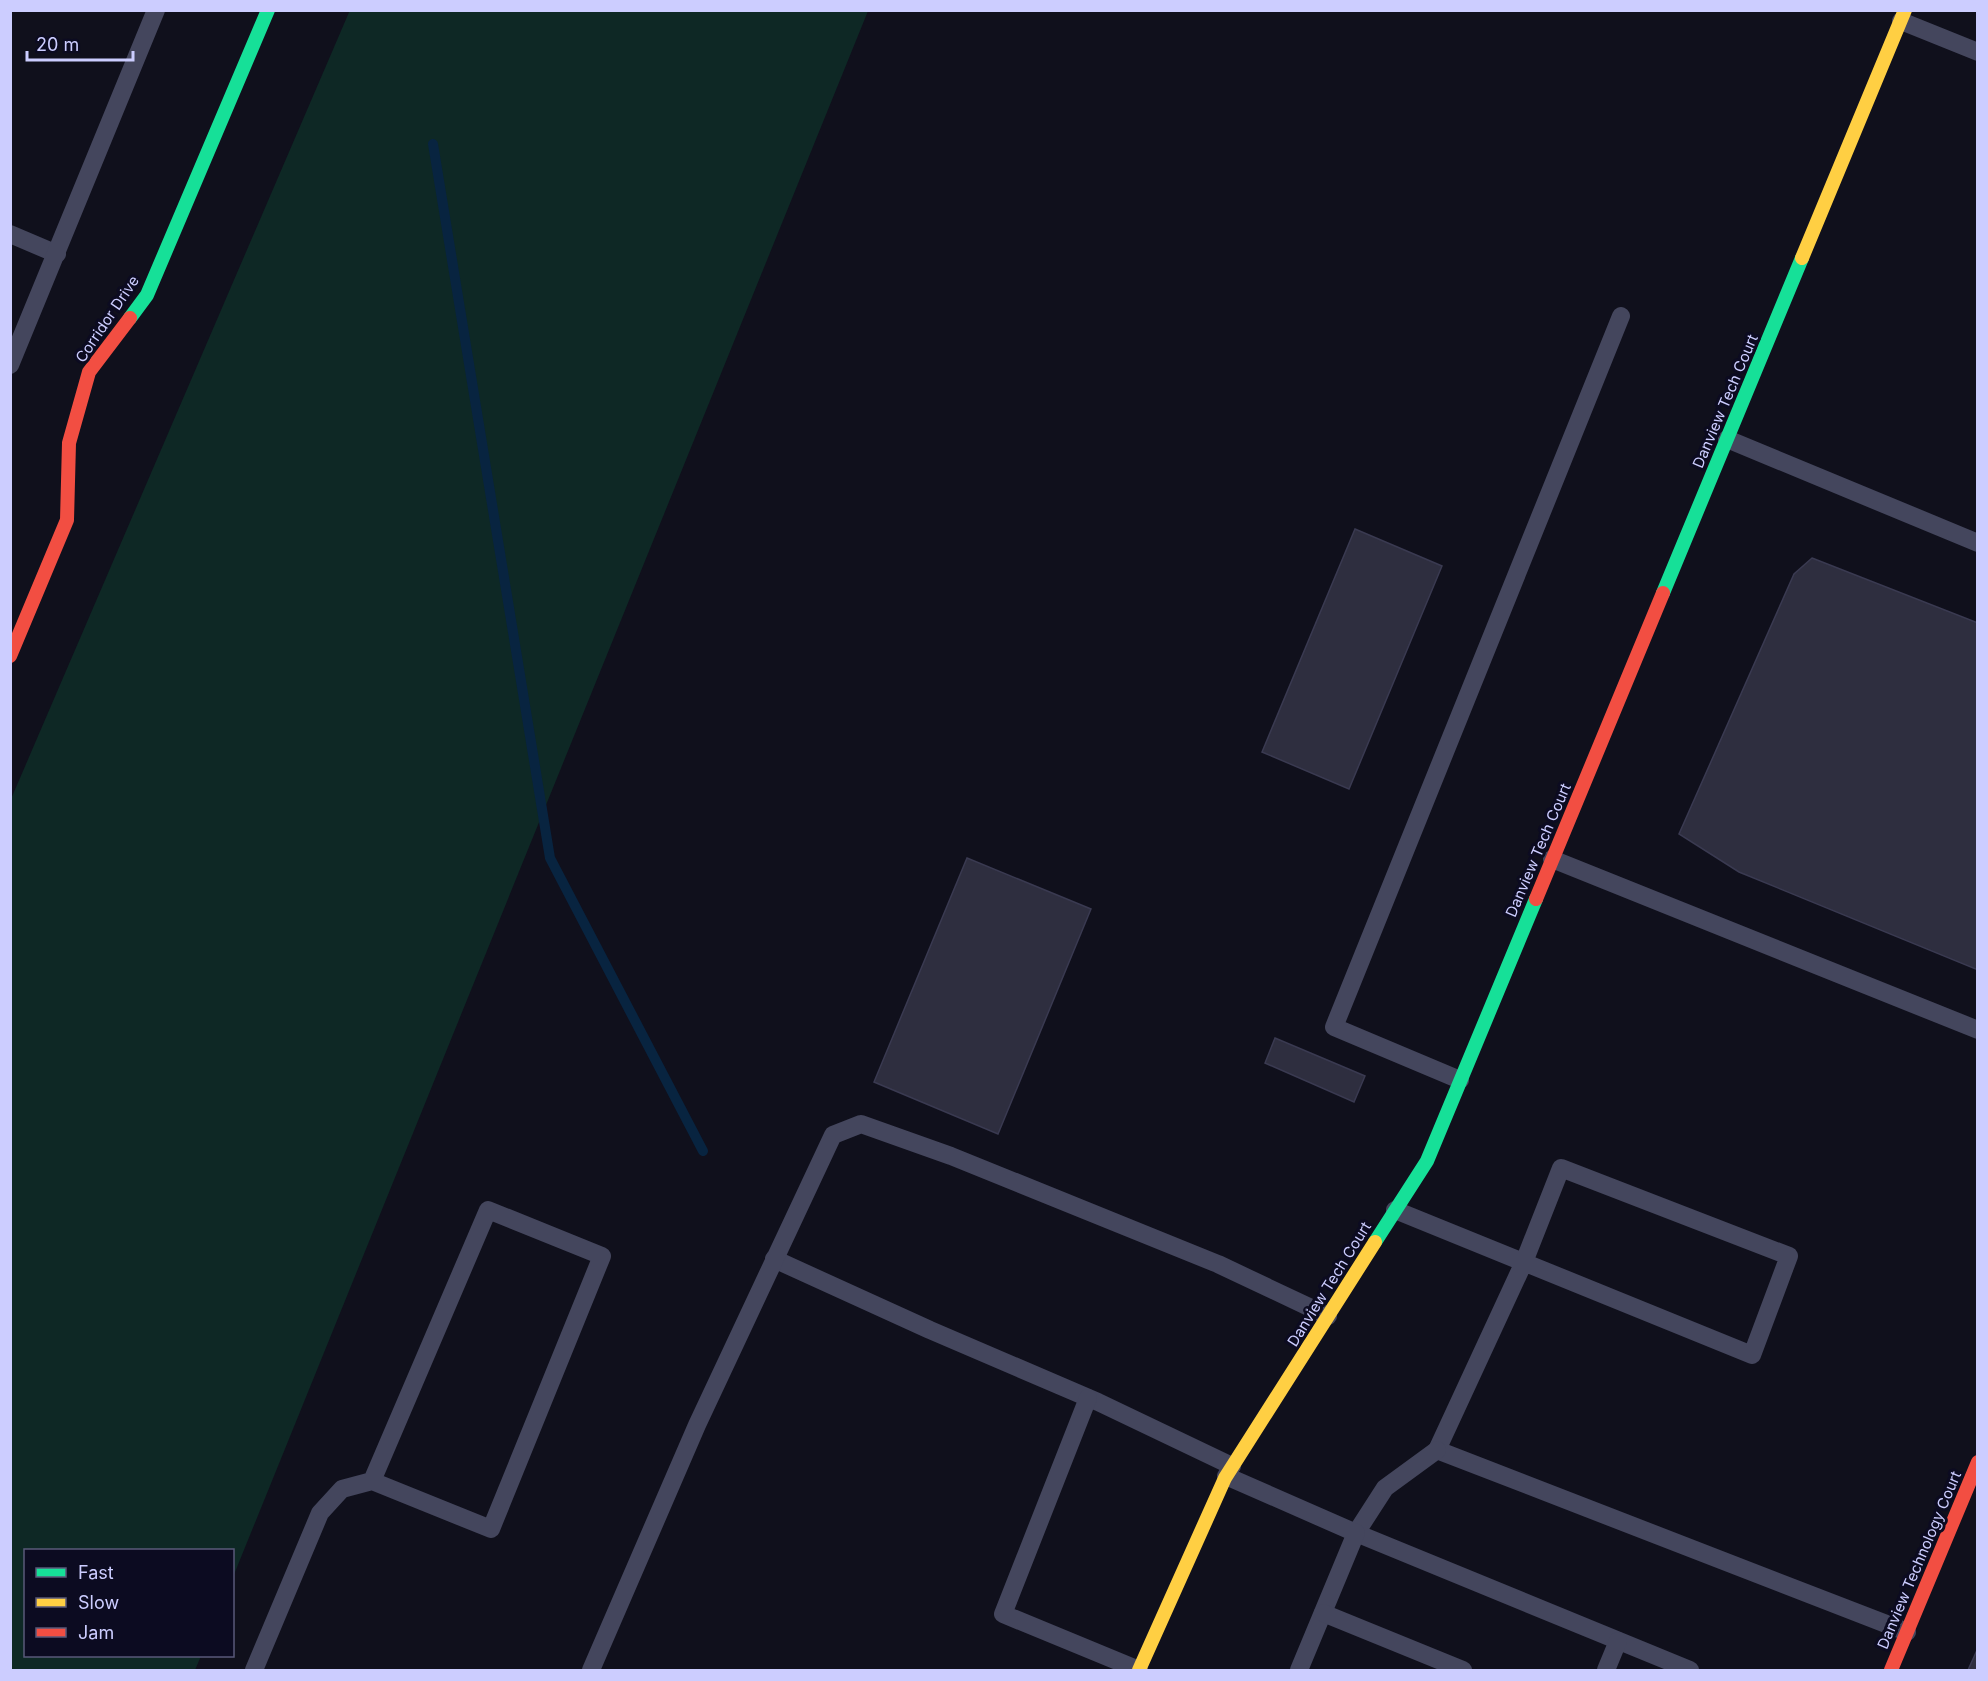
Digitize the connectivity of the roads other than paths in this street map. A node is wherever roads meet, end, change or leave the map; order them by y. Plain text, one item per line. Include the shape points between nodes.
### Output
1 (156, 10) edge
2 (268, 10) edge
3 (1903, 16) edge
4 (1977, 52) edge
5 (10, 234) edge
6 (57, 254) junction
7 (1621, 316) dead end
8 (10, 365) edge
9 (1727, 439) junction
10 (1977, 543) edge
11 (10, 656) edge
12 (1552, 859) junction
13 (1977, 1030) edge
14 (1460, 1080) junction
15 (1395, 1210) junction
16 (774, 1259) junction
17 (1524, 1262) junction
18 (1328, 1316) junction
19 (1088, 1398) junction
20 (1437, 1450) junction
21 (1977, 1462) edge
22 (1229, 1471) junction
23 (372, 1481) junction
24 (1356, 1533) junction
25 (1323, 1613) junction
26 (1907, 1632) junction
27 (1618, 1641) junction
28 (254, 1671) edge
29 (591, 1671) edge
30 (1139, 1671) edge
31 (1299, 1671) edge
32 (1463, 1671) edge
33 (1606, 1671) edge
34 (1690, 1671) edge
35 (1891, 1671) edge

1 - 6 lane
2 - 11 street, Corridor Drive via 147,295 89,372 69,443 67,520
3 - 4 lane
3 - 9 street, Danview Tech Court
5 - 6 lane
6 - 8 lane
7 - 14 lane via 1334,1027
9 - 10 lane
9 - 12 street, Danview Tech Court
12 - 13 lane
12 - 14 street, Danview Tech Court
14 - 15 street, Danview Tech Court via 1427,1161
15 - 17 lane
15 - 18 street, Danview Tech Court
16 - 18 lane via 833,1135 861,1124 951,1156 1218,1264
16 - 19 lane
16 - 29 lane
17 - 17 lane via 1752,1355 1789,1256 1561,1168
17 - 20 lane
18 - 22 street, Danview Tech Court
19 - 22 lane
19 - 30 lane via 1003,1614
20 - 24 lane via 1385,1488
20 - 26 lane
21 - 26 street, Danview Technology Court
22 - 24 lane
22 - 30 street, Danview Tech Court
23 - 23 lane via 491,1528 602,1256 488,1210
23 - 28 lane via 342,1489 321,1513
24 - 25 lane
24 - 27 lane
25 - 31 lane
25 - 32 lane
26 - 35 street, Danview Technology Court
27 - 33 lane
27 - 34 lane

